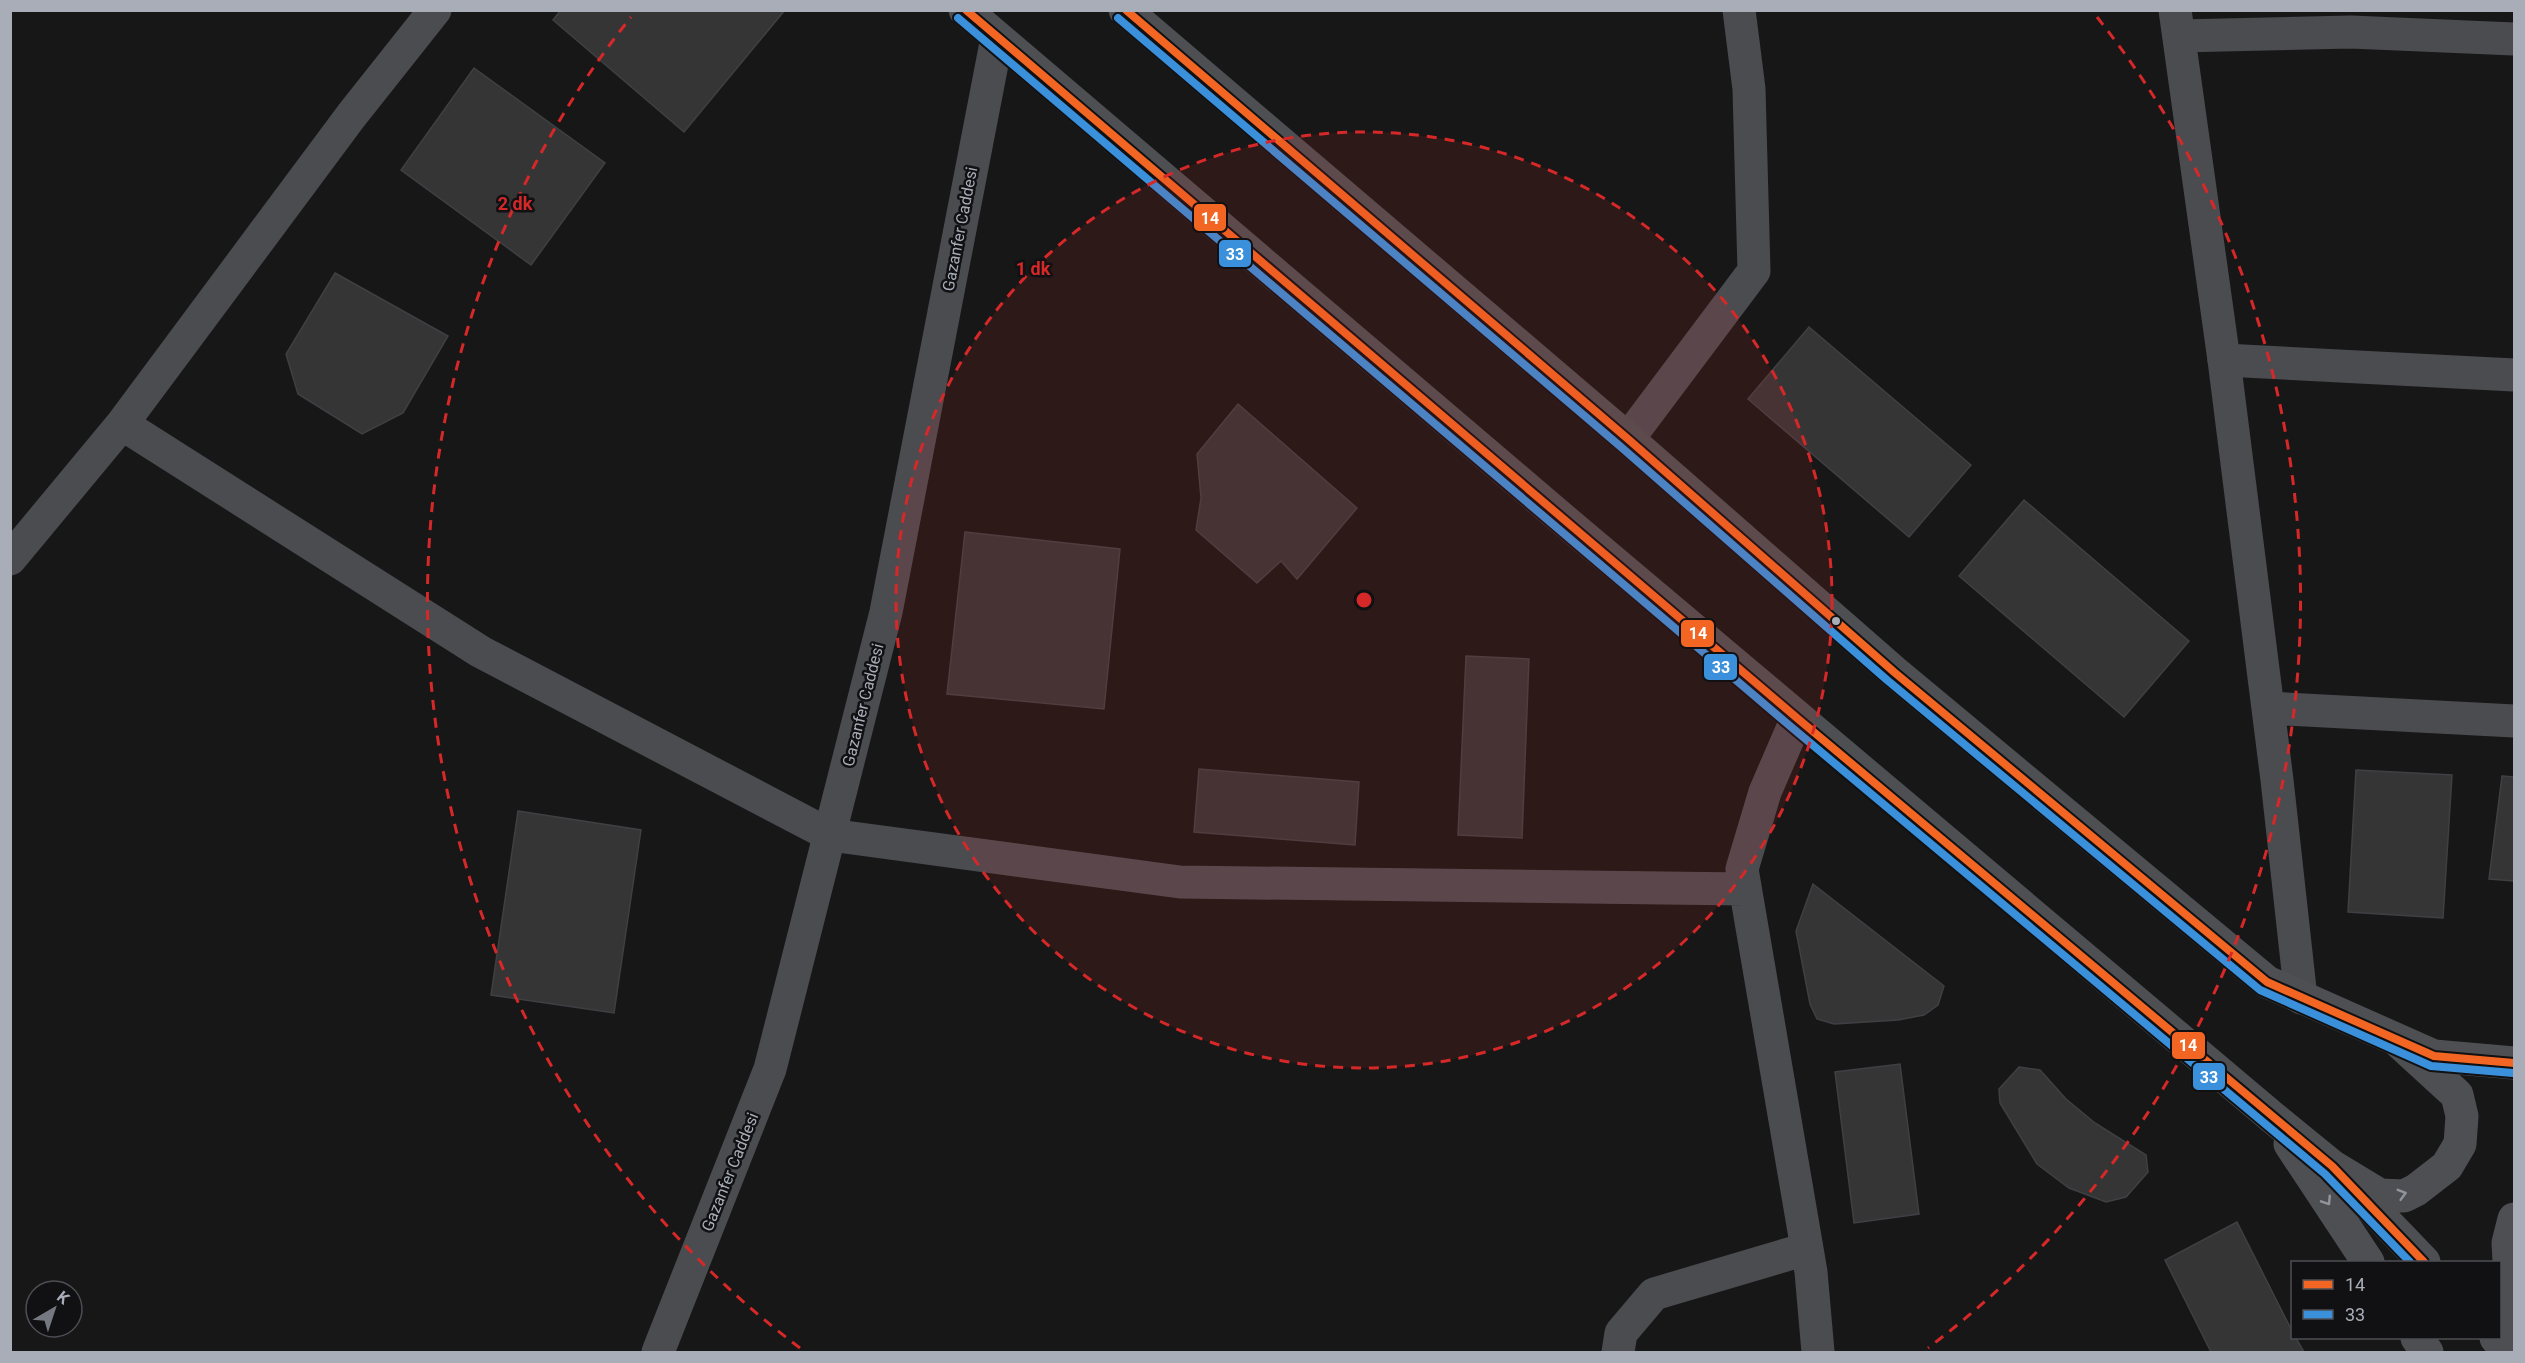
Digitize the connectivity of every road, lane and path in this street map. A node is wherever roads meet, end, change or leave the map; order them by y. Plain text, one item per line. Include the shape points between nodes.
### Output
1 (435, 10) edge
2 (965, 10) edge
3 (1125, 10) edge
4 (1739, 10) edge
5 (2177, 23) edge
6 (997, 38) junction
7 (2514, 39) edge
8 (2224, 360) junction
9 (2514, 375) edge
10 (122, 423) junction
11 (1629, 439) junction
12 (10, 559) edge
13 (2268, 708) junction
14 (1797, 718) junction
15 (2514, 721) edge
16 (830, 835) junction
17 (1745, 889) junction
18 (2301, 998) junction
19 (2397, 1040) junction
20 (2514, 1063) edge
21 (2272, 1117) junction
22 (2332, 1166) junction
23 (2514, 1219) edge
24 (1806, 1249) junction
25 (2367, 1261) edge
26 (2422, 1261) edge
27 (2514, 1321) edge
28 (2418, 1339) edge
29 (2497, 1339) edge
30 (658, 1353) edge
31 (1618, 1353) edge
32 (1818, 1353) edge
33 (2427, 1353) edge
34 (2510, 1353) edge

1 - 10 street
2 - 6 main road
3 - 11 main road
4 - 11 street via 1749,89 1754,271
5 - 7 street
5 - 8 street
6 - 14 main road
6 - 16 street, Gazanfer Caddesi via 886,612
8 - 9 street
8 - 13 street
10 - 12 street
10 - 16 street via 481,652
11 - 18 main road via 1894,672 2267,982
13 - 15 street
13 - 18 street
14 - 17 street via 1762,803 1742,869
14 - 21 main road
16 - 17 street via 1180,882
16 - 30 street, Gazanfer Caddesi via 770,1069
17 - 24 street
18 - 19 main road
19 - 20 main road via 2434,1056
22 -> 19 main road via 2380,1196 2404,1196 2447,1166 2460,1144 2462,1116 2457,1095
21 - 22 main road
21 -> 25 main road
22 - 26 main road
23 - 27 main road via 2508,1243
24 - 31 street via 1654,1294 1621,1333
24 - 32 street
28 - 33 main road
29 - 34 main road

